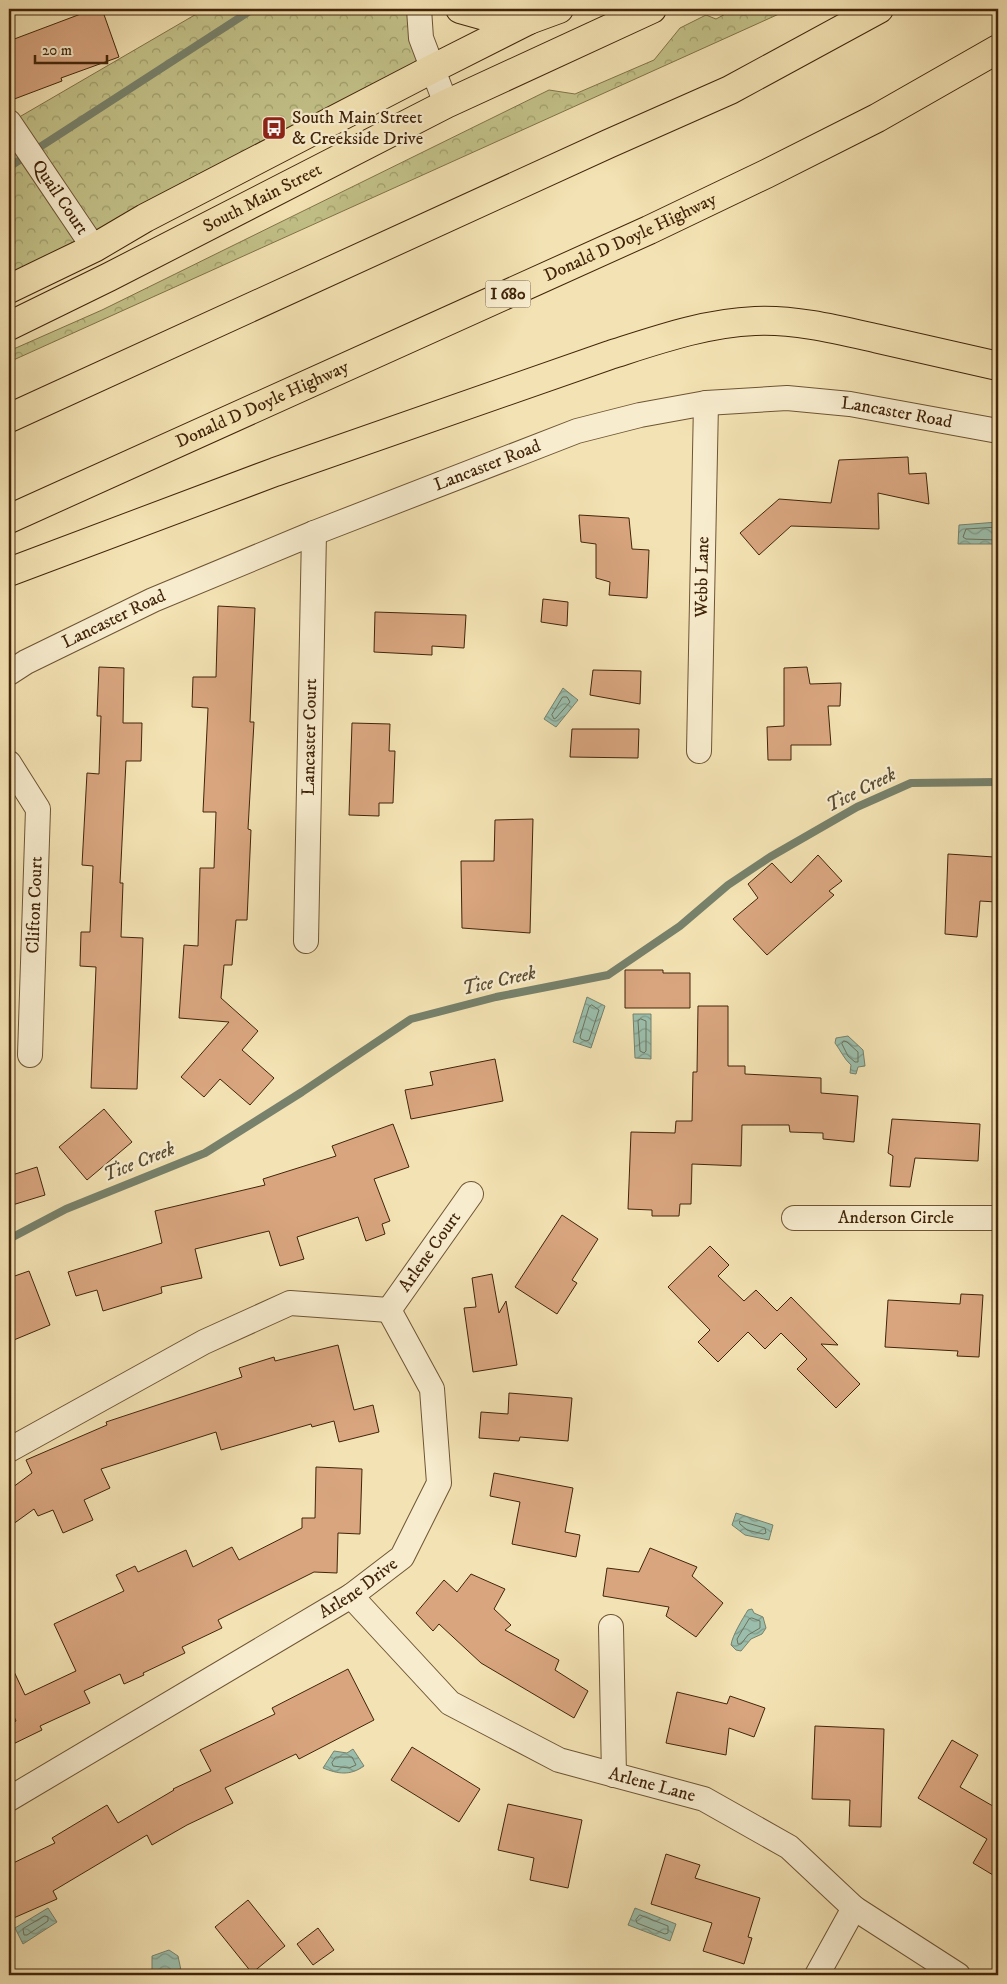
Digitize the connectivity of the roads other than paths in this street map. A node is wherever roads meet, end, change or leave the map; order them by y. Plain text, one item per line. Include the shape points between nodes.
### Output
1 (419, 9) edge
2 (460, 9) edge
3 (559, 9) edge
4 (652, 9) edge
5 (879, 9) edge
6 (529, 20) junction
7 (998, 49) edge
8 (432, 69) junction
9 (446, 104) junction
10 (9, 122) edge
11 (94, 248) junction
12 (9, 289) edge
13 (9, 326) edge
14 (998, 366) edge
15 (706, 403) junction
16 (9, 418) edge
17 (998, 432) edge
18 (9, 519) edge
19 (314, 533) junction
20 (9, 572) edge
21 (9, 673) edge
22 (699, 751) dead end
23 (9, 763) edge
24 (306, 941) dead end
25 (30, 1055) dead end
26 (471, 1194) dead end
27 (794, 1218) dead end
28 (998, 1218) edge
29 (389, 1310) junction
30 (9, 1450) edge
31 (351, 1596) junction
32 (611, 1627) dead end
33 (614, 1775) junction
34 (9, 1798) edge
35 (854, 1908) junction
36 (817, 1975) edge
37 (958, 1975) edge

1 - 8 street via 421,38
2 - 6 main road via 485,16
3 - 6 main road, South Main Street
4 - 9 main road, South Main Street
5 - 16 main road via 730,90
6 - 8 main road, South Main Street
7 - 18 main road, Donald D Doyle Highway / I 680 via 877,118 649,230
8 - 9 street
8 - 11 main road, South Main Street
9 - 13 main road, South Main Street
10 - 11 street, Quail Court
11 - 12 main road, South Main Street
14 - 20 main road via 792,323 754,321 708,327 601,358 275,472
15 - 17 street, Lancaster Road via 787,398 850,404
15 - 19 street, Lancaster Road via 577,431
15 - 22 street, Webb Lane
19 - 21 street, Lancaster Road via 153,600
19 - 24 street, Lancaster Court
23 - 25 street, Clifton Court via 38,809
26 - 29 street, Arlene Court
27 - 28 street, Anderson Circle
29 - 30 street via 290,1303 204,1342
29 - 31 street, Arlene Drive via 432,1389 439,1483 402,1557
31 - 33 street, Arlene Lane via 450,1703 559,1760
31 - 34 street, Arlene Drive
32 - 33 street
33 - 35 street, Arlene Lane via 712,1803 789,1846
35 - 36 street
35 - 37 street, Arlene Lane

